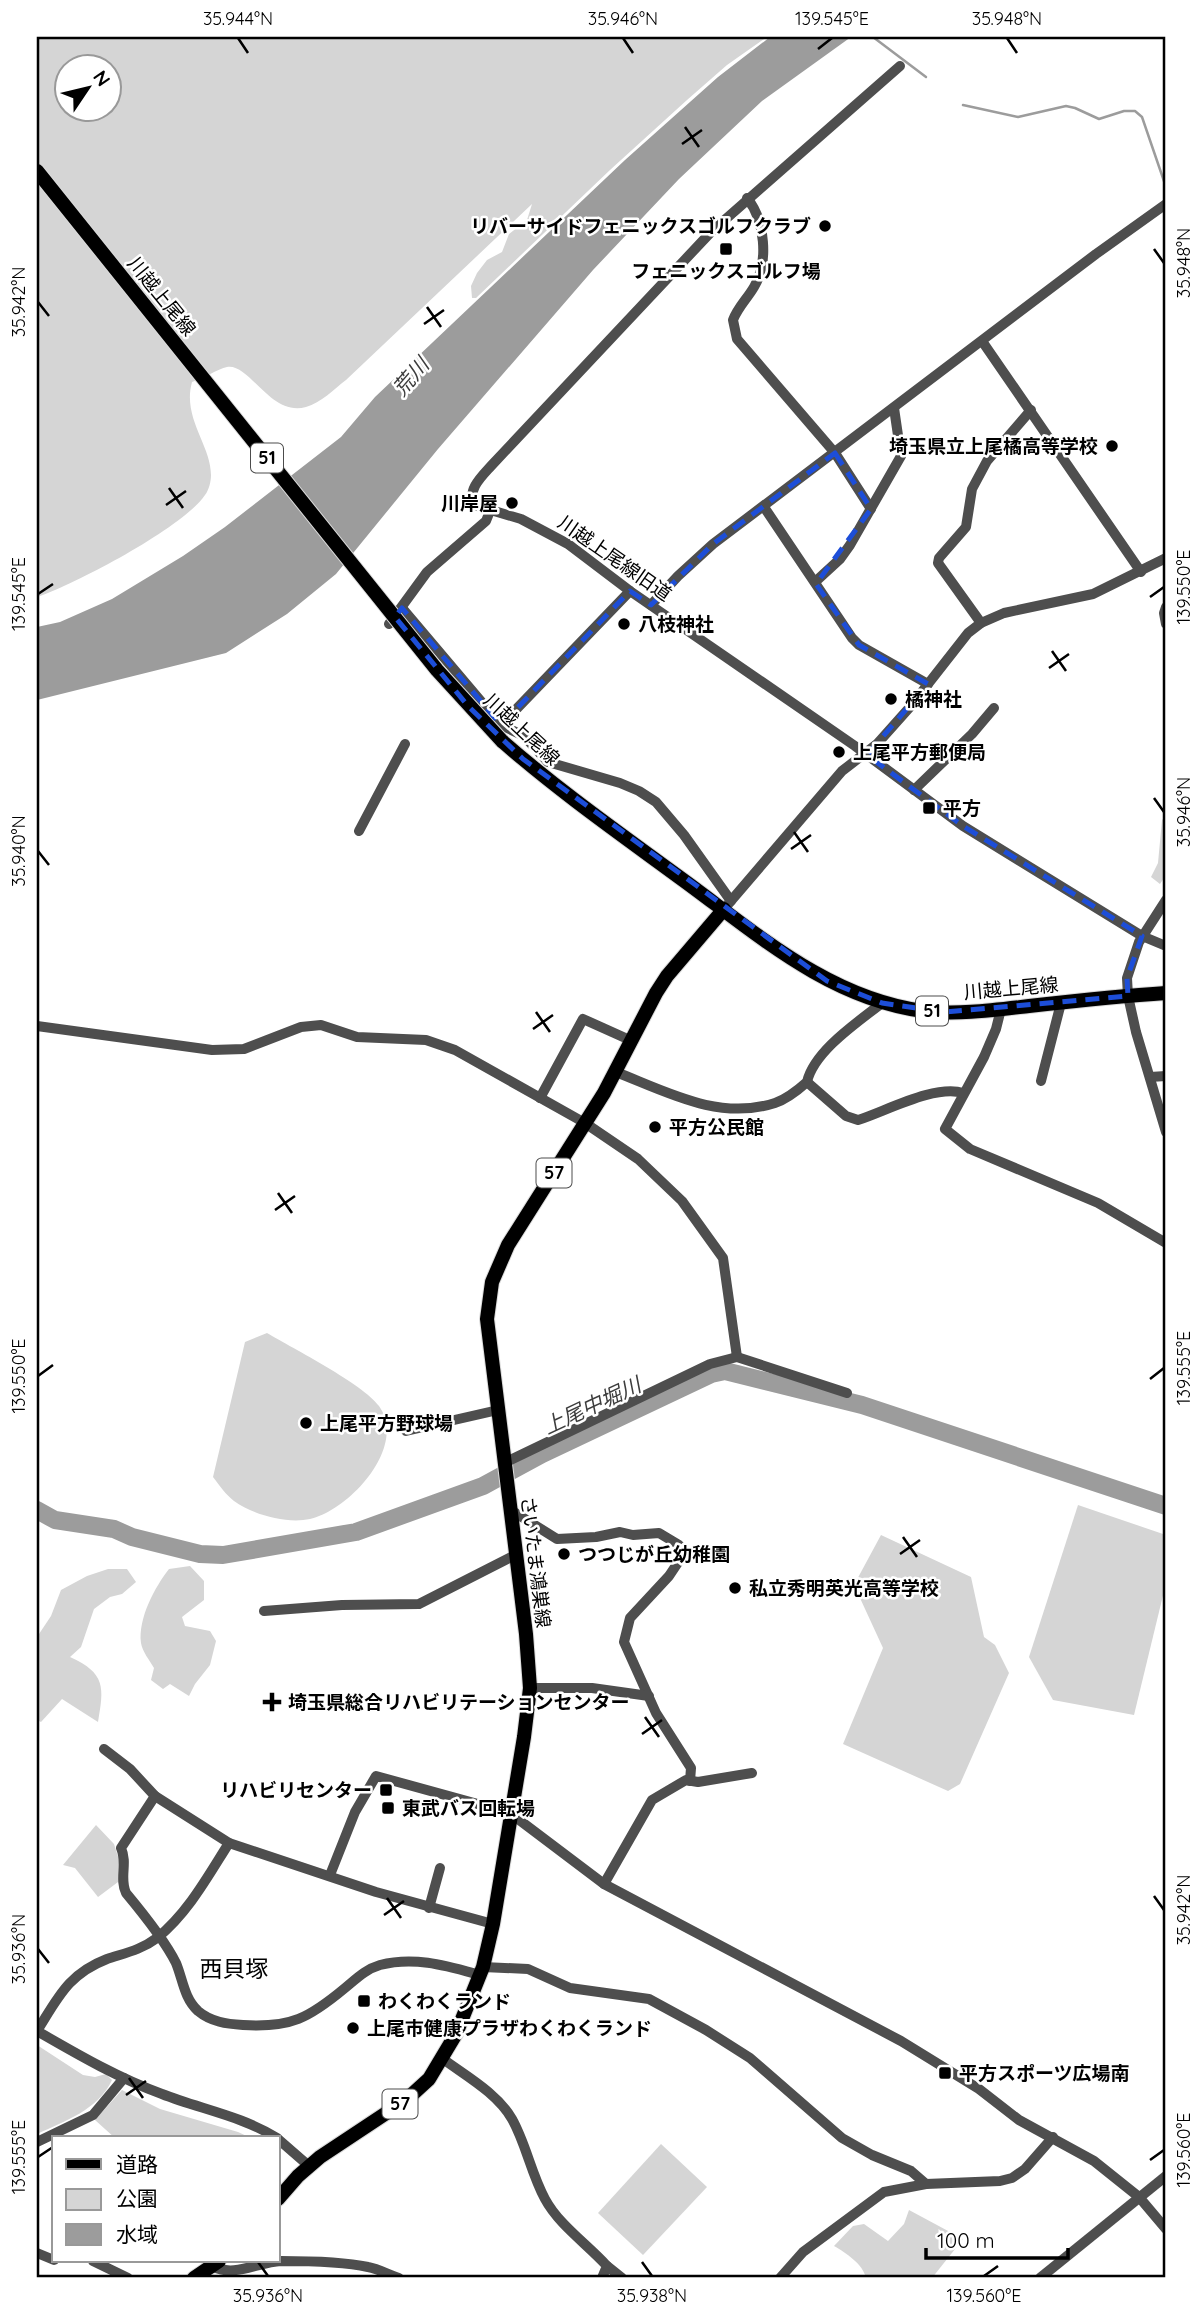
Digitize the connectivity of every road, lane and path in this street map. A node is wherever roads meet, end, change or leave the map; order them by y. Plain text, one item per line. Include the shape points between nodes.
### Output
1 (900, 66) dead end
2 (37, 171) edge
3 (747, 198) junction
4 (1166, 204) edge
5 (982, 341) junction
6 (894, 408) junction
7 (1031, 410) junction
8 (835, 453) junction
9 (764, 507) junction
10 (872, 509) junction
11 (490, 511) junction
12 (1166, 560) edge
13 (1141, 572) junction
14 (815, 582) junction
15 (630, 591) junction
16 (651, 604) junction
17 (1166, 607) edge
18 (402, 608) junction
19 (981, 623) junction
20 (389, 624) dead end
21 (1166, 625) edge
22 (928, 684) junction
23 (994, 708) dead end
24 (501, 725) junction
25 (405, 744) dead end
26 (865, 754) junction
27 (914, 790) junction
28 (359, 831) dead end
29 (1166, 900) edge
30 (727, 905) junction
31 (1142, 936) junction
32 (1166, 946) edge
33 (1166, 993) edge
34 (1128, 996) junction
35 (882, 1003) junction
36 (1061, 1003) junction
37 (1000, 1009) junction
38 (37, 1026) edge
39 (632, 1041) junction
40 (617, 1072) junction
41 (1166, 1076) edge
42 (1150, 1077) junction
43 (807, 1082) junction
44 (1041, 1082) dead end
45 (963, 1093) junction
46 (540, 1097) junction
47 (585, 1124) junction
48 (1166, 1132) edge
49 (1166, 1243) edge
50 (737, 1357) junction
51 (847, 1393) dead end
52 (498, 1409) junction
53 (406, 1431) dead end
54 (505, 1471) junction
55 (509, 1509) junction
56 (515, 1555) junction
57 (264, 1611) dead end
58 (530, 1688) junction
59 (649, 1696) junction
60 (104, 1749) dead end
61 (752, 1773) dead end
62 (690, 1780) junction
63 (155, 1796) junction
64 (510, 1813) junction
65 (229, 1843) junction
66 (440, 1868) dead end
67 (330, 1875) junction
68 (604, 1884) junction
69 (429, 1908) junction
70 (493, 1924) junction
71 (158, 1937) junction
72 (482, 1971) junction
73 (37, 2031) edge
74 (443, 2059) junction
75 (124, 2078) junction
76 (273, 2136) edge
77 (1053, 2137) junction
78 (280, 2141) edge
79 (37, 2142) edge
80 (309, 2166) junction
81 (1166, 2176) edge
82 (926, 2184) junction
83 (280, 2197) edge
84 (1139, 2197) junction
85 (1166, 2229) edge
86 (280, 2261) edge
87 (95, 2262) edge
88 (272, 2262) edge
89 (215, 2263) edge
90 (607, 2266) junction
91 (128, 2278) edge
92 (194, 2278) edge
93 (399, 2278) edge
94 (602, 2278) edge
95 (622, 2278) edge
96 (780, 2278) edge
97 (1040, 2278) edge

1 - 3 street
2 - 30 main road, 川越上尾線 / 51, bridge via 468,706 569,797
3 - 8 street via 761,219 763,249 758,277 733,320 734,330 741,346
3 - 11 street, 川越上尾線旧道 via 681,262 491,466 471,499
4 - 5 street
5 - 6 street
5 - 7 street
6 - 8 street
6 - 10 street via 901,456
7 - 13 street
7 - 19 street via 987,461 972,489 966,527 939,558 938,563
8 - 9 street
8 - 10 street
9 - 14 street
9 - 16 street via 713,544
10 - 14 street via 839,559
11 - 15 street, 川越上尾線旧道 via 540,527
11 - 18 street via 486,521 427,572
12 - 13 street
13 - 19 street via 1093,594 1023,607
14 - 22 street via 859,645
15 - 16 street, 川越上尾線旧道
15 - 24 street
16 - 26 street, 川越上尾線旧道
17 - 21 street
18 - 20 street
18 - 24 street
19 - 22 street via 959,642
22 - 26 street
23 - 27 street
24 - 30 street via 524,736 548,762 647,795 684,835
25 - 28 street
26 - 27 street, 川越上尾線旧道
26 - 30 street via 834,780
27 - 31 street, 川越上尾線旧道 via 979,836
29 - 31 street
30 - 35 main road, 川越上尾線 / 51 via 800,965
30 - 39 main road, さいたま鴻巣線 / 57 via 667,976
31 - 32 street
31 - 34 street via 1127,978
33 - 34 main road, 川越上尾線 / 51
34 - 36 main road, 川越上尾線 / 51
34 - 42 street
35 - 37 main road, 川越上尾線 / 51 via 944,1012
35 - 43 street via 820,1058
36 - 37 main road, 川越上尾線 / 51
36 - 44 street
37 - 45 street via 996,1029
38 - 46 street via 212,1050 244,1049 302,1027 321,1025 357,1037 442,1044
39 - 40 main road, さいたま鴻巣線 / 57
39 - 46 street via 583,1019
40 - 43 street via 693,1103 719,1108 776,1103
40 - 47 main road, さいたま鴻巣線 / 57
41 - 42 street
42 - 48 street
43 - 45 street via 846,1116 858,1120 932,1093
45 - 49 street via 946,1124 949,1135 994,1161 1098,1203
46 - 47 street
47 - 50 street via 638,1159 682,1201 712,1241 723,1258
47 - 52 main road, さいたま鴻巣線 / 57 via 508,1245 492,1282 487,1319
50 - 51 street
50 - 54 street via 710,1364
52 - 53 street
52 - 54 main road, さいたま鴻巣線 / 57
54 - 55 main road, さいたま鴻巣線 / 57
55 - 56 main road, さいたま鴻巣線 / 57
55 - 59 street via 557,1539 659,1533 679,1545 678,1561 631,1618 624,1642
56 - 57 street via 419,1604
56 - 58 main road, さいたま鴻巣線 / 57
58 - 59 street via 592,1688
58 - 64 main road, さいたま鴻巣線 / 57
59 - 62 street via 691,1768
60 - 63 street
61 - 62 street
62 - 68 street via 652,1800
63 - 65 street
63 - 71 street via 121,1848 123,1888
64 - 67 street via 376,1776 355,1812
64 - 68 street
64 - 70 main road, さいたま鴻巣線 / 57
65 - 67 street
65 - 71 street via 198,1892
66 - 69 street
67 - 69 street
68 - 77 street via 901,2041 979,2089 1019,2120
69 - 70 street
70 - 72 main road, さいたま鴻巣線 / 57
71 - 72 street via 192,2004 225,2024 262,2026 307,2017 371,1968 391,1963 420,1961
71 - 73 street via 66,1984
72 - 74 main road, さいたま鴻巣線 / 57
72 - 82 street via 528,1969 570,1988 649,1999 750,2058 842,2138 911,2171
73 - 75 street
74 - 80 main road, さいたま鴻巣線 / 57 via 406,2100
74 - 90 street via 482,2087 511,2117 545,2200
75 - 76 street
75 - 79 street via 93,2115
77 - 82 street via 1017,2176
77 - 84 street via 1095,2162
78 - 80 street
80 - 83 main road, さいたま鴻巣線 / 57
81 - 84 street
82 - 96 street via 884,2192 803,2252
84 - 85 street
84 - 97 street
86 - 93 street via 368,2267
87 - 91 street
88 - 89 street via 220,2271
89 - 92 main road
90 - 94 street
90 - 95 street

